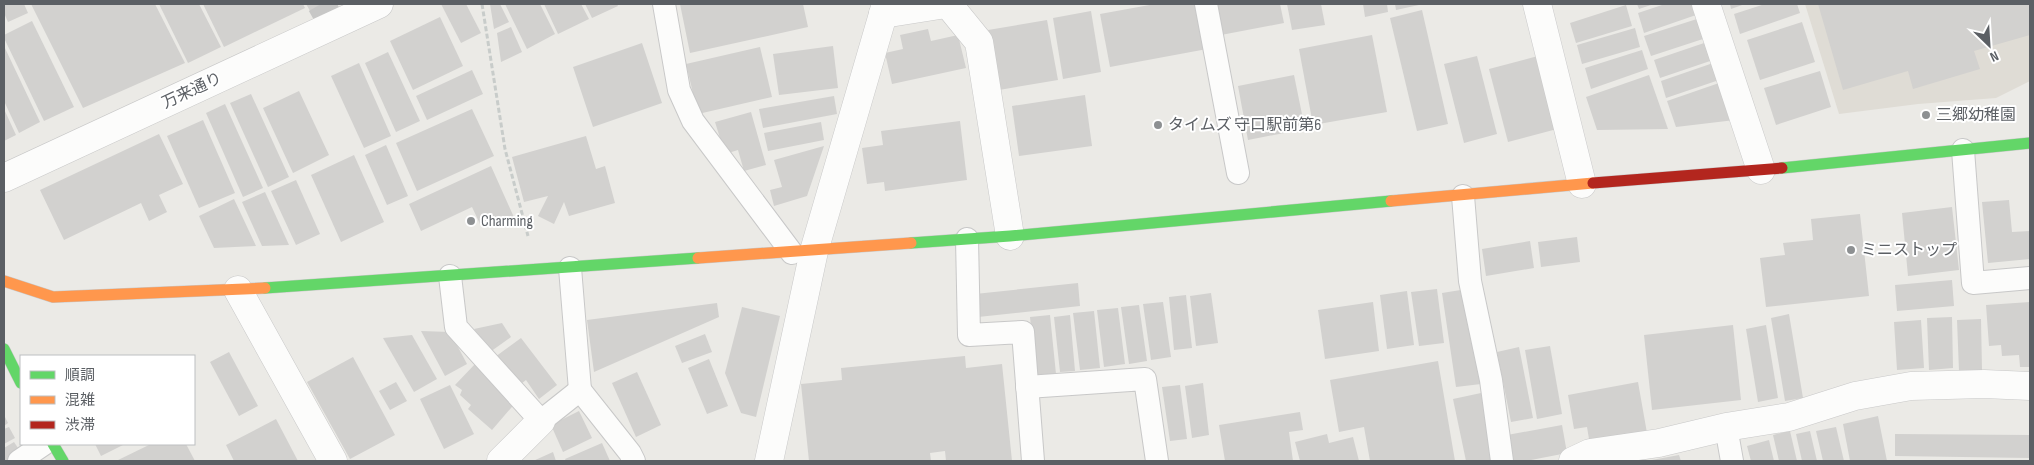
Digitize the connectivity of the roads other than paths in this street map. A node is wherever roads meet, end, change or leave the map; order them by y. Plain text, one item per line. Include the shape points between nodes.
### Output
1 (379, 4) edge
2 (664, 4) edge
3 (947, 4) edge
4 (1206, 4) edge
5 (1537, 4) edge
6 (1706, 4) edge
7 (884, 9) edge
8 (2030, 143) edge
9 (1963, 150) junction
10 (1761, 170) junction
11 (1238, 172) dead end
12 (4, 178) edge
13 (1582, 184) junction
14 (1463, 196) junction
15 (1010, 236) junction
16 (967, 240) junction
17 (803, 252) junction
18 (570, 268) junction
19 (450, 276) junction
20 (2030, 278) edge
21 (4, 281) edge
22 (238, 290) junction
23 (4, 349) edge
24 (20, 381) edge
25 (2030, 386) edge
26 (1027, 387) junction
27 (580, 390) junction
28 (542, 421) junction
29 (1726, 427) junction
30 (43, 445) edge
31 (54, 445) edge
32 (19, 461) edge
33 (62, 461) edge
34 (333, 461) edge
35 (501, 461) edge
36 (634, 461) edge
37 (770, 461) edge
38 (1033, 461) edge
39 (1157, 461) edge
40 (1502, 461) edge
41 (1573, 461) edge
42 (1732, 461) edge

1 - 12 street, 万来通り
2 - 17 lane via 679,90 694,120
3 - 7 street
3 - 15 street via 979,42
4 - 11 lane
5 - 13 street
6 - 10 street
7 - 17 street
8 - 9 street
9 - 10 street
9 - 20 lane via 1973,283
10 - 13 street
13 - 14 street
14 - 15 street
14 - 40 lane via 1470,281 1491,380
15 - 16 street
16 - 17 street
16 - 26 lane via 969,336 1023,332
17 - 18 street
17 - 37 street
18 - 19 street
18 - 27 lane
19 - 22 street
19 - 28 lane via 456,327
21 - 22 street via 53,297
22 - 34 street
23 - 24 street
25 - 29 street via 1910,386 1855,396 1789,416
26 - 38 lane
26 - 39 lane via 1144,380
27 - 28 lane
27 - 36 lane
28 - 35 street
29 - 41 street via 1659,443 1590,453
29 - 42 lane
30 - 32 lane
31 - 33 street

